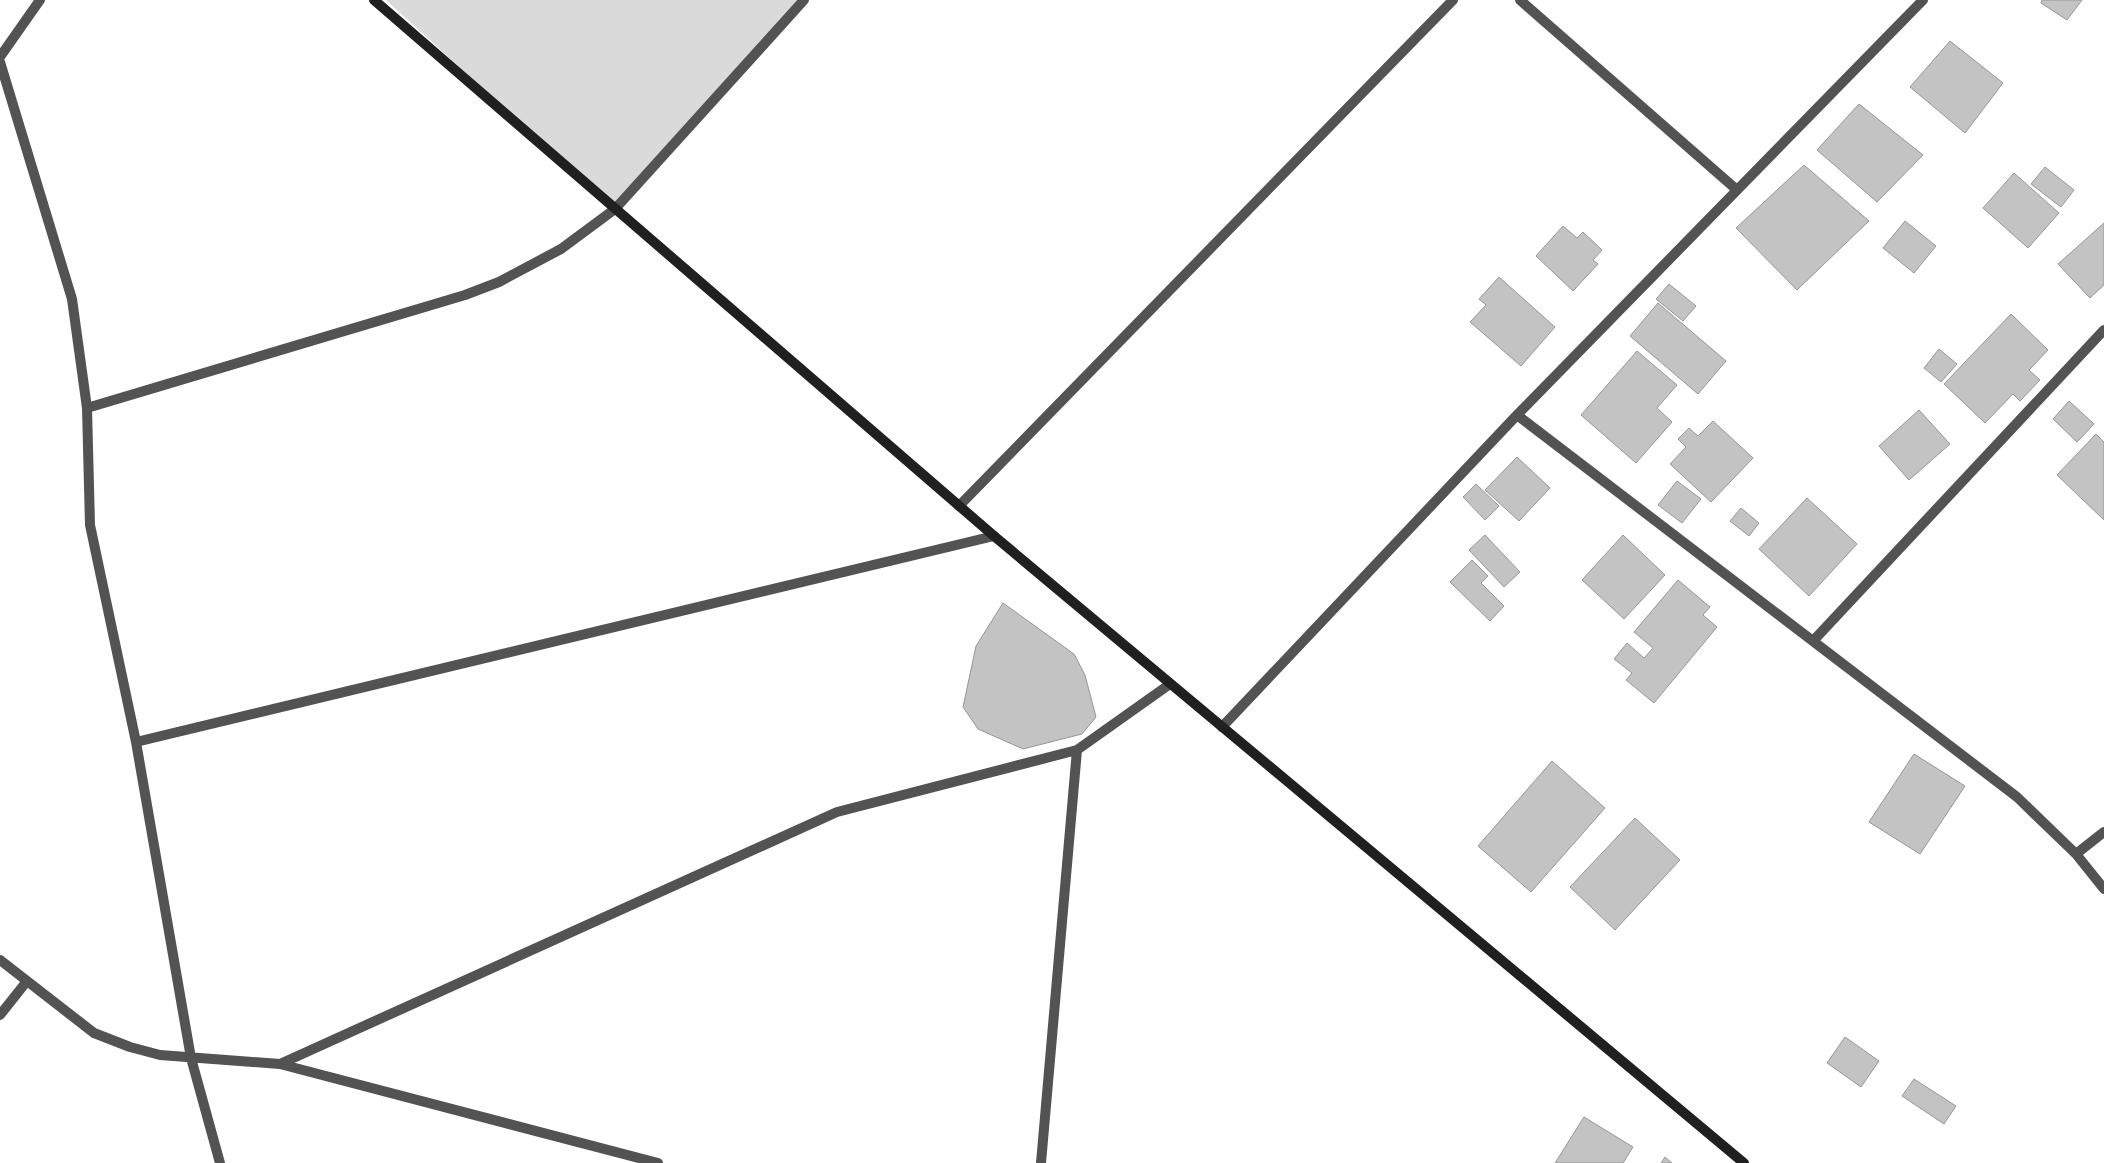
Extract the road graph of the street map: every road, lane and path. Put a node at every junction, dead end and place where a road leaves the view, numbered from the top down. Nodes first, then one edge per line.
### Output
1 (40, 0) edge
2 (374, 0) edge
3 (804, 0) edge
4 (1453, 0) edge
5 (1520, 0) edge
6 (1923, 0) edge
7 (0, 57) edge
8 (0, 62) edge
9 (1737, 190) junction
10 (616, 209) junction
11 (2104, 330) edge
12 (87, 408) junction
13 (1517, 414) junction
14 (960, 506) junction
15 (994, 536) junction
16 (1814, 641) junction
17 (1170, 684) junction
18 (1222, 727) junction
19 (136, 742) junction
20 (1077, 750) junction
21 (2104, 832) edge
22 (2076, 854) junction
23 (2104, 889) edge
24 (0, 960) edge
25 (27, 981) junction
26 (0, 1015) edge
27 (191, 1058) junction
28 (280, 1064) junction
29 (220, 1163) edge
30 (658, 1163) edge
31 (1042, 1163) edge
32 (1744, 1163) edge

1 - 7 street
2 - 10 main road
3 - 10 street
4 - 14 street
5 - 9 street
6 - 9 street
8 - 12 street
9 - 13 street
10 - 12 street
10 - 14 main road
11 - 16 street
12 - 19 street
13 - 16 street
13 - 18 street
14 - 15 main road
15 - 17 main road
15 - 19 street
16 - 22 street
17 - 18 main road
17 - 20 street
18 - 32 main road
19 - 27 street
20 - 28 street
20 - 31 street
21 - 22 street
22 - 23 street
24 - 25 street
25 - 26 street
25 - 27 street
27 - 28 street
27 - 29 street
28 - 30 street

